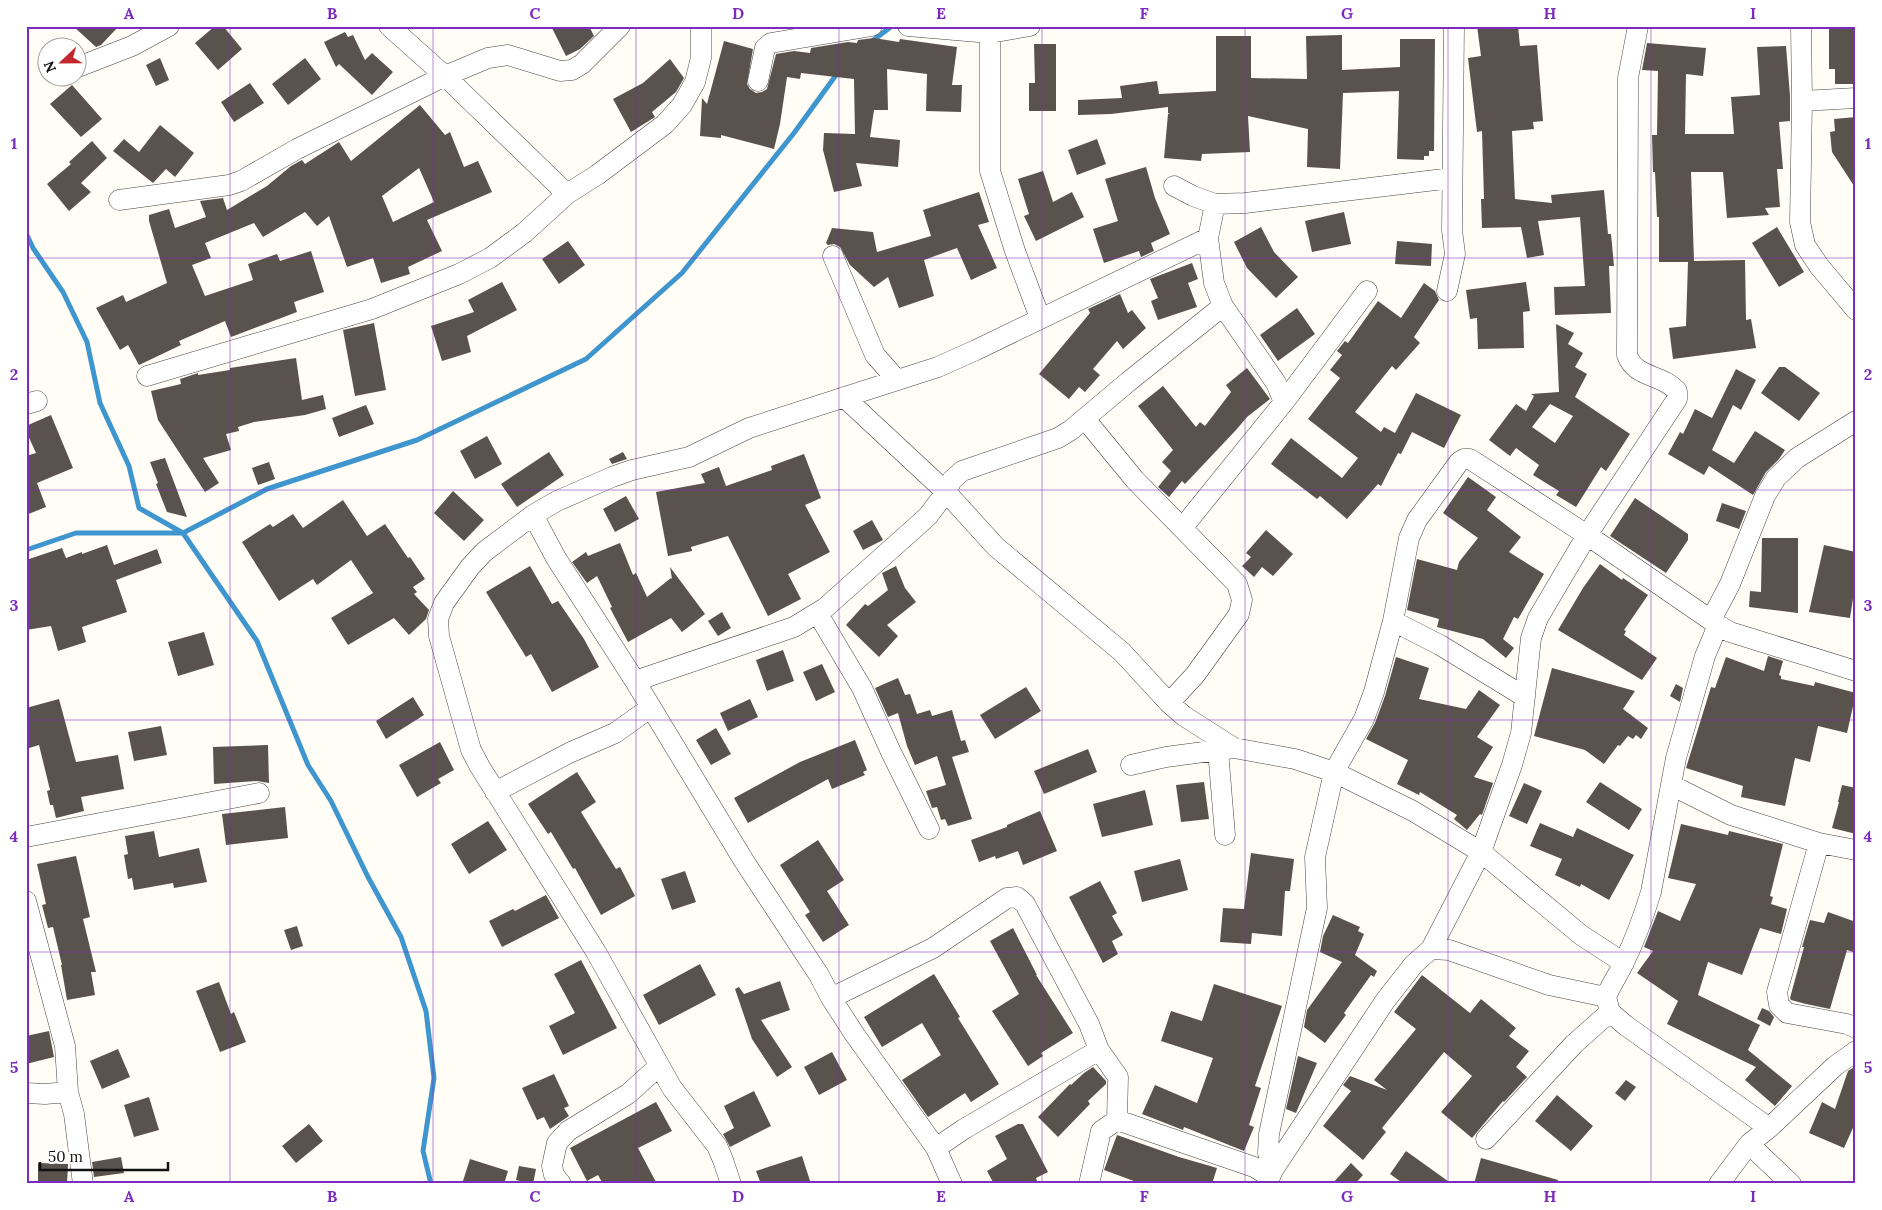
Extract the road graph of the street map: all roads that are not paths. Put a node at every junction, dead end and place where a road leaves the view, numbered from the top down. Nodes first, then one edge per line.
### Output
1 (168, 26) edge
2 (389, 26) edge
3 (620, 26) edge
4 (701, 26) edge
5 (872, 26) edge
6 (908, 26) edge
7 (1030, 26) edge
8 (1454, 26) edge
9 (1638, 26) edge
10 (1801, 26) edge
11 (990, 33) junction
12 (88, 63) edge
13 (445, 76) junction
14 (758, 81) dead end
15 (1856, 98) edge
16 (1802, 102) junction
17 (1452, 178) junction
18 (1174, 186) dead end
19 (567, 194) junction
20 (119, 200) dead end
21 (1215, 204) junction
22 (1208, 238) junction
23 (833, 256) dead end
24 (1367, 291) dead end
25 (1447, 291) dead end
26 (1223, 306) junction
27 (1856, 310) edge
28 (1040, 318) junction
29 (147, 376) dead end
30 (897, 380) junction
31 (844, 397) junction
32 (1284, 402) junction
33 (1085, 418) junction
34 (1856, 420) edge
35 (946, 492) junction
36 (533, 515) junction
37 (1183, 527) junction
38 (1587, 535) junction
39 (818, 614) junction
40 (1393, 621) junction
41 (1714, 623) junction
42 (1856, 671) edge
43 (634, 681) junction
44 (1525, 697) junction
45 (1169, 703) junction
46 (650, 708) junction
47 (1226, 749) junction
48 (1131, 765) dead end
49 (1334, 772) junction
50 (1671, 785) junction
51 (260, 792) dead end
52 (495, 792) junction
53 (929, 829) dead end
54 (1226, 835) dead end
55 (26, 837) edge
56 (1819, 843) junction
57 (1856, 850) edge
58 (1481, 852) junction
59 (26, 901) edge
60 (1431, 949) junction
61 (1624, 963) junction
62 (831, 998) junction
63 (1608, 1004) junction
64 (1856, 1028) edge
65 (1099, 1050) junction
66 (1856, 1052) edge
67 (659, 1066) junction
68 (68, 1092) junction
69 (26, 1093) edge
70 (1117, 1120) junction
71 (1769, 1128) junction
72 (1486, 1139) dead end
73 (1749, 1144) junction
74 (936, 1148) junction
75 (1270, 1177) edge
76 (83, 1184) edge
77 (561, 1184) edge
78 (731, 1184) edge
79 (952, 1184) edge
80 (1089, 1184) edge
81 (1719, 1184) edge
82 (1791, 1184) edge

1 - 12 street
2 - 13 street
3 - 13 street
4 - 19 street
5 - 14 street
6 - 11 street
7 - 11 street
8 - 17 street
9 - 38 street
10 - 16 street
11 - 28 street
13 - 19 street
13 - 20 street
15 - 16 street
16 - 27 street
17 - 21 street
17 - 25 street
18 - 21 street
19 - 29 street
21 - 22 street
22 - 26 street
22 - 28 street
23 - 30 street
24 - 32 street
26 - 32 street
26 - 33 street
28 - 30 street
30 - 31 street
31 - 35 street
31 - 36 street
32 - 37 street
33 - 35 street
33 - 37 street
34 - 41 street
35 - 39 street
35 - 45 street
36 - 43 street
36 - 52 street
37 - 45 street
38 - 40 street
38 - 41 street
38 - 44 street
39 - 43 street
39 - 53 street
40 - 44 street
40 - 49 street
41 - 42 street
41 - 50 street
43 - 46 street
44 - 58 street
45 - 47 street
46 - 52 street
46 - 62 street
47 - 48 street
47 - 49 street
47 - 54 street
49 - 58 street
49 - 75 street
50 - 56 street
50 - 61 street
51 - 55 street
52 - 67 street
56 - 57 street
56 - 64 street
58 - 60 street
58 - 61 street
59 - 68 street
60 - 63 street
60 - 75 street
61 - 63 street
62 - 65 street
62 - 74 street
63 - 71 street
63 - 72 street
65 - 70 street
65 - 74 street
66 - 71 street
67 - 77 street
67 - 78 street
68 - 69 street
68 - 76 street
70 - 75 street
70 - 80 street
71 - 73 street
73 - 81 street
73 - 82 street
74 - 79 street

